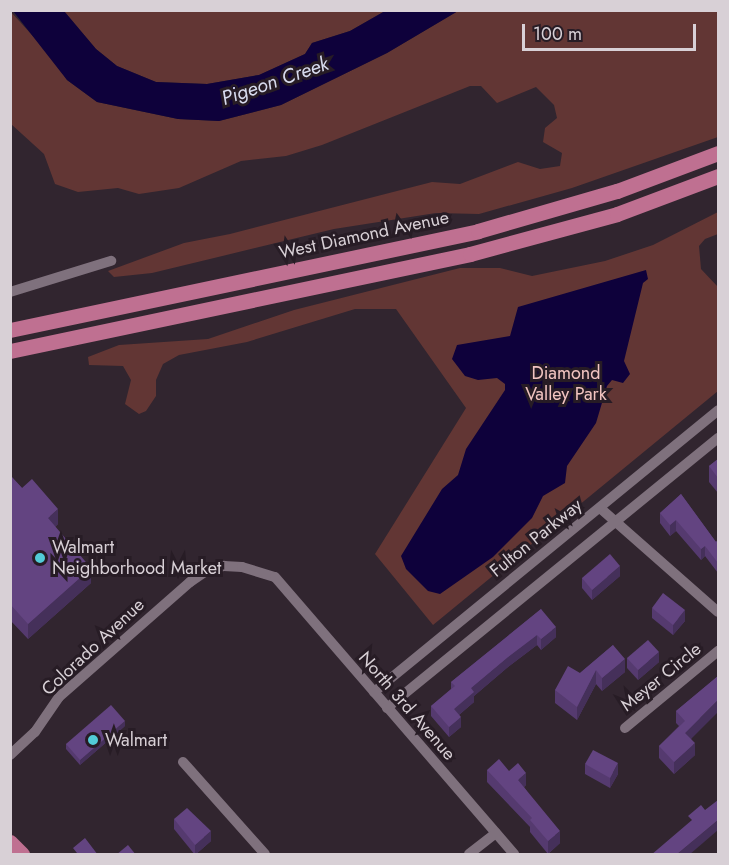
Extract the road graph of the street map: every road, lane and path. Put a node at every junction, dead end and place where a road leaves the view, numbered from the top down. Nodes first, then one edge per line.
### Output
1 (718, 153) edge
2 (718, 176) edge
3 (111, 261) dead end
4 (10, 292) edge
5 (10, 330) edge
6 (10, 351) edge
7 (718, 410) edge
8 (718, 438) edge
9 (600, 508) junction
10 (615, 523) junction
11 (275, 577) joint
12 (718, 612) edge
13 (718, 651) edge
14 (374, 692) junction
15 (387, 708) junction
16 (625, 728) dead end
17 (10, 755) edge
18 (183, 762) dead end
19 (496, 833) junction
20 (10, 842) edge
21 (22, 855) edge
22 (265, 855) edge
23 (469, 855) edge
24 (514, 855) edge

1 - 5 main road, West Diamond Avenue
2 - 6 main road
3 - 4 street
7 - 9 street, Fulton Parkway
8 - 10 street, Fulton Parkway
9 - 10 street
9 - 14 street, Fulton Parkway
10 - 12 street
10 - 15 street, Fulton Parkway
11 - 14 street, North 3rd Avenue
11 - 17 street, Colorado Avenue
13 - 16 street, Meyer Circle
14 - 15 street, North 3rd Avenue
15 - 19 street, North 3rd Avenue
18 - 22 street
19 - 23 street
19 - 24 street, North 3rd Avenue
20 - 21 main road

